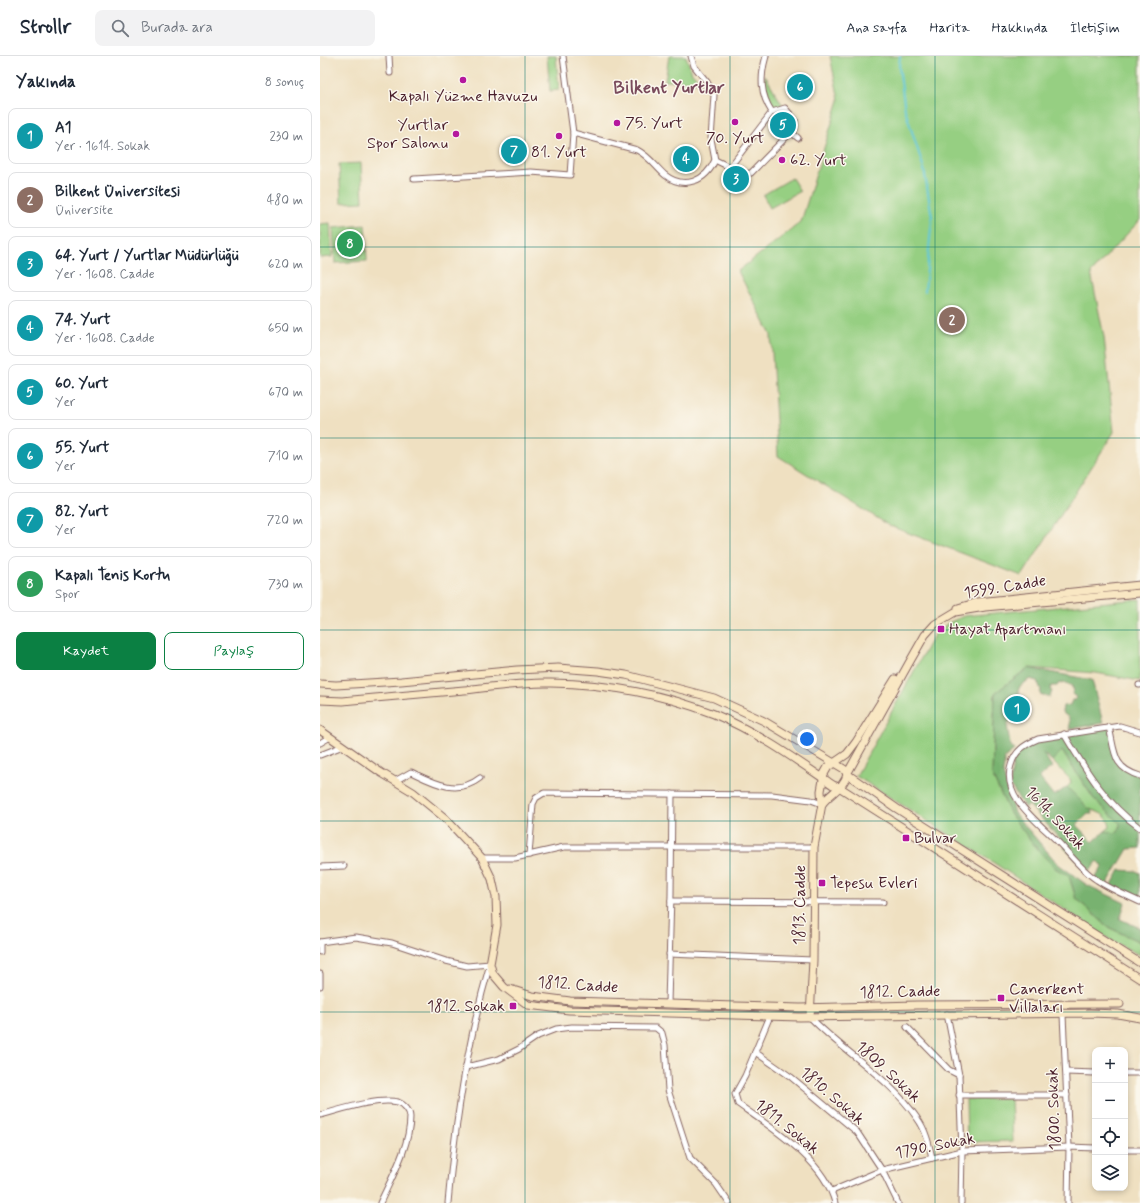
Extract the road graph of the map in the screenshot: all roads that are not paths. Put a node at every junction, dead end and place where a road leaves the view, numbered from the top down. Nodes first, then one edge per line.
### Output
1 (389, 56) edge
2 (563, 56) edge
3 (691, 56) edge
4 (766, 56) edge
5 (390, 73) dead end
6 (772, 112) junction
7 (791, 132) junction
8 (573, 134) junction
9 (798, 138) dead end
10 (716, 160) junction
11 (730, 167) junction
12 (414, 179) dead end
13 (1140, 585) edge
14 (1140, 593) edge
15 (320, 684) edge
16 (320, 700) edge
17 (1109, 727) junction
18 (320, 730) edge
19 (1140, 732) edge
20 (1064, 734) junction
21 (330, 737) junction
22 (320, 743) edge
23 (343, 746) junction
24 (320, 755) edge
25 (832, 764) junction
26 (847, 774) junction
27 (1140, 776) edge
28 (480, 778) dead end
29 (824, 778) junction
30 (395, 781) junction
31 (839, 787) junction
32 (672, 794) junction
33 (822, 804) junction
34 (1140, 828) edge
35 (671, 846) junction
36 (814, 847) junction
37 (529, 855) junction
38 (482, 858) junction
39 (344, 866) dead end
40 (320, 867) edge
41 (671, 901) junction
42 (813, 902) junction
43 (883, 902) dead end
44 (1140, 902) edge
45 (320, 942) edge
46 (320, 952) edge
47 (669, 954) junction
48 (813, 960) junction
49 (1140, 963) edge
50 (490, 964) junction
51 (320, 974) edge
52 (1140, 979) edge
53 (320, 986) edge
54 (504, 987) junction
55 (668, 1003) junction
56 (1062, 1004) junction
57 (1120, 1004) dead end
58 (811, 1007) junction
59 (947, 1014) junction
60 (1063, 1015) junction
61 (770, 1016) junction
62 (810, 1017) junction
63 (1140, 1018) edge
64 (907, 1027) dead end
65 (755, 1052) junction
66 (466, 1067) junction
67 (1066, 1072) junction
68 (1092, 1073) edge
69 (1128, 1073) edge
70 (1140, 1073) edge
71 (959, 1075) junction
72 (960, 1095) junction
73 (1067, 1095) junction
74 (320, 1115) edge
75 (1069, 1147) junction
76 (1092, 1148) edge
77 (1128, 1150) edge
78 (1140, 1150) edge
79 (962, 1151) junction
80 (932, 1158) junction
81 (882, 1170) junction
82 (832, 1191) junction
83 (380, 1203) edge
84 (448, 1203) edge
85 (729, 1203) edge
86 (835, 1203) edge
87 (898, 1203) edge
88 (962, 1203) edge
89 (1068, 1203) edge

1 - 5 street
2 - 8 street
3 - 10 street
4 - 6 street
6 - 7 street
6 - 11 street
7 - 9 street
7 - 11 street
8 - 10 street
8 - 12 street
10 - 11 street
13 - 25 street, 1599. Cadde
14 - 26 street, 1599. Cadde
15 - 25 street
16 - 29 street
17 - 19 street, 1614. Sokak
17 - 20 street, 1614. Sokak
17 - 27 street
18 - 21 street
20 - 34 street
20 - 44 street, 1614. Sokak
21 - 22 street
21 - 23 street
23 - 24 street
23 - 30 street
25 - 26 street
25 - 29 street
26 - 31 street
26 - 49 street
28 - 30 street
29 - 31 street
29 - 33 street, 1813. Cadde
30 - 38 street
31 - 33 street
31 - 52 street
32 - 33 street
32 - 35 street
32 - 37 street
33 - 36 street, 1813. Cadde
35 - 36 street
35 - 37 street
35 - 41 street
36 - 42 street, 1813. Cadde
37 - 38 street
38 - 50 street
39 - 40 street
41 - 42 street
41 - 47 street
42 - 43 street
42 - 48 street, 1813. Cadde
45 - 46 street
45 - 50 street
47 - 48 street
47 - 55 street
48 - 58 street, 1813. Cadde
50 - 54 street
50 - 66 street
51 - 53 street
54 - 55 street, 1812. Cadde
54 - 61 street, 1812. Cadde
55 - 58 street, 1812. Cadde
56 - 57 street, 1812. Cadde
56 - 58 street, 1812. Cadde
56 - 60 street
58 - 62 street, 1813. Cadde
59 - 60 street, 1812. Cadde
59 - 62 street, 1812. Cadde
59 - 71 street
60 - 63 street, 1812. Cadde
60 - 67 street, 1800. Sokak
61 - 62 street, 1812. Cadde
61 - 65 street, 1811. Sokak
62 - 80 street, 1809. Sokak
64 - 71 street
65 - 81 street, 1810. Sokak
65 - 82 street, 1811. Sokak
66 - 84 street
66 - 85 street
67 - 68 street
67 - 73 street, 1800. Sokak
69 - 70 street
71 - 72 street
72 - 73 street
72 - 79 street
73 - 75 street, 1800. Sokak
74 - 83 street
75 - 76 street, 1790. Sokak
75 - 79 street, 1790. Sokak
75 - 89 street, 1800. Sokak
77 - 78 street
79 - 80 street, 1790. Sokak
79 - 88 street
80 - 81 street, 1790. Sokak
81 - 82 street, 1790. Sokak
81 - 87 street, 1810. Sokak
82 - 86 street

